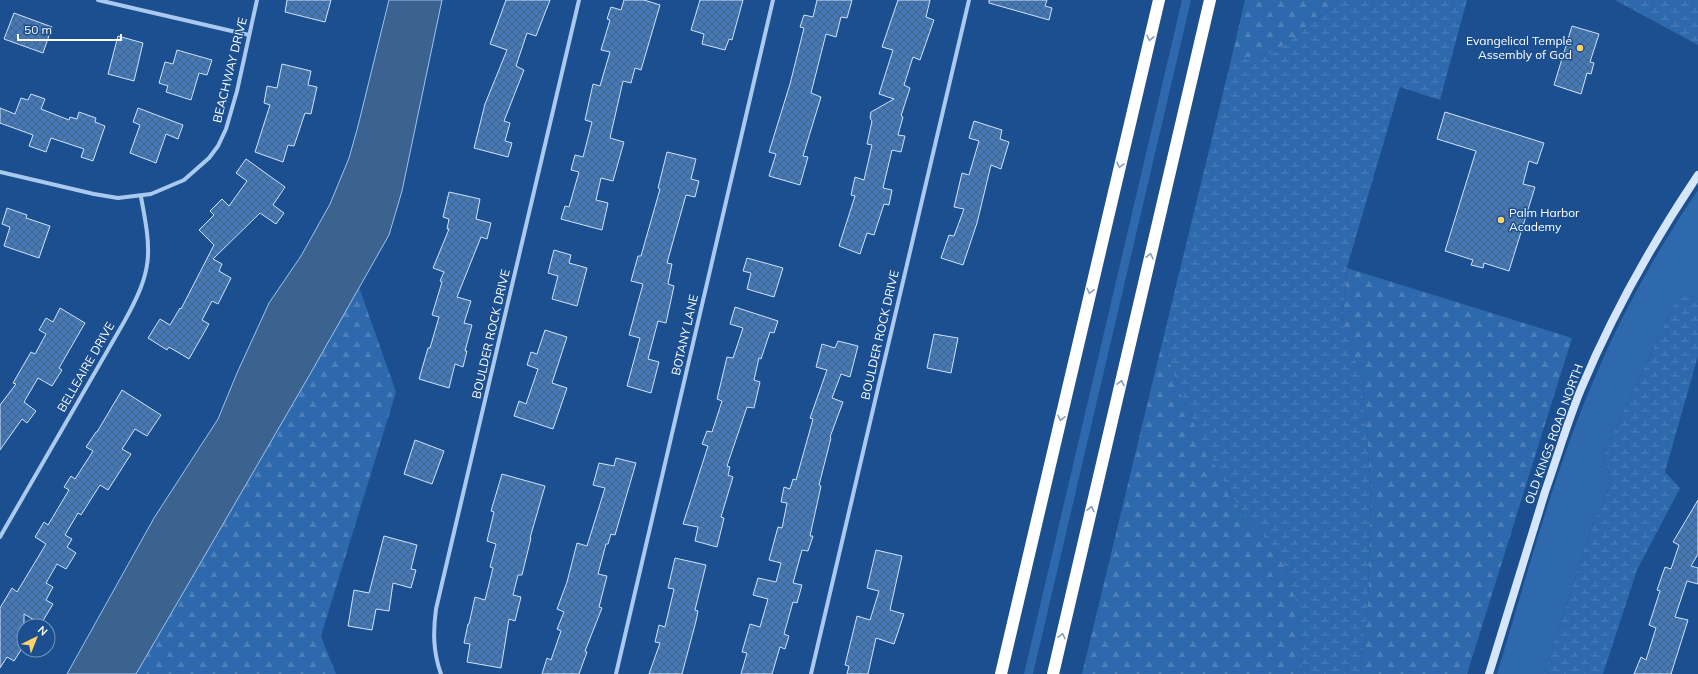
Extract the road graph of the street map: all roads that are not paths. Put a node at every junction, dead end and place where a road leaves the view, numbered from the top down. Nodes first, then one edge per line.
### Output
1 (98, 0) edge
2 (257, 0) edge
3 (579, 0) edge
4 (773, 0) edge
5 (969, 0) edge
6 (1159, 0) edge
7 (1210, 0) edge
8 (249, 35) junction
9 (0, 172) edge
10 (1698, 175) edge
11 (141, 197) junction
12 (0, 536) edge
13 (441, 674) edge
14 (616, 674) edge
15 (811, 674) edge
16 (1001, 674) edge
17 (1053, 674) edge
18 (1489, 674) edge

1 - 8 street
2 - 8 street, BEACHWAY DRIVE
3 - 13 street, BOULDER ROCK DRIVE
4 - 14 street, BOTANY LANE
5 - 15 street, BOULDER ROCK DRIVE
6 -> 16 highway
17 -> 7 highway
8 - 11 street, BEACHWAY DRIVE
9 - 11 street, BEACHWAY DRIVE
10 - 18 street, OLD KINGS ROAD NORTH
11 - 12 street, BELLEAIRE DRIVE

